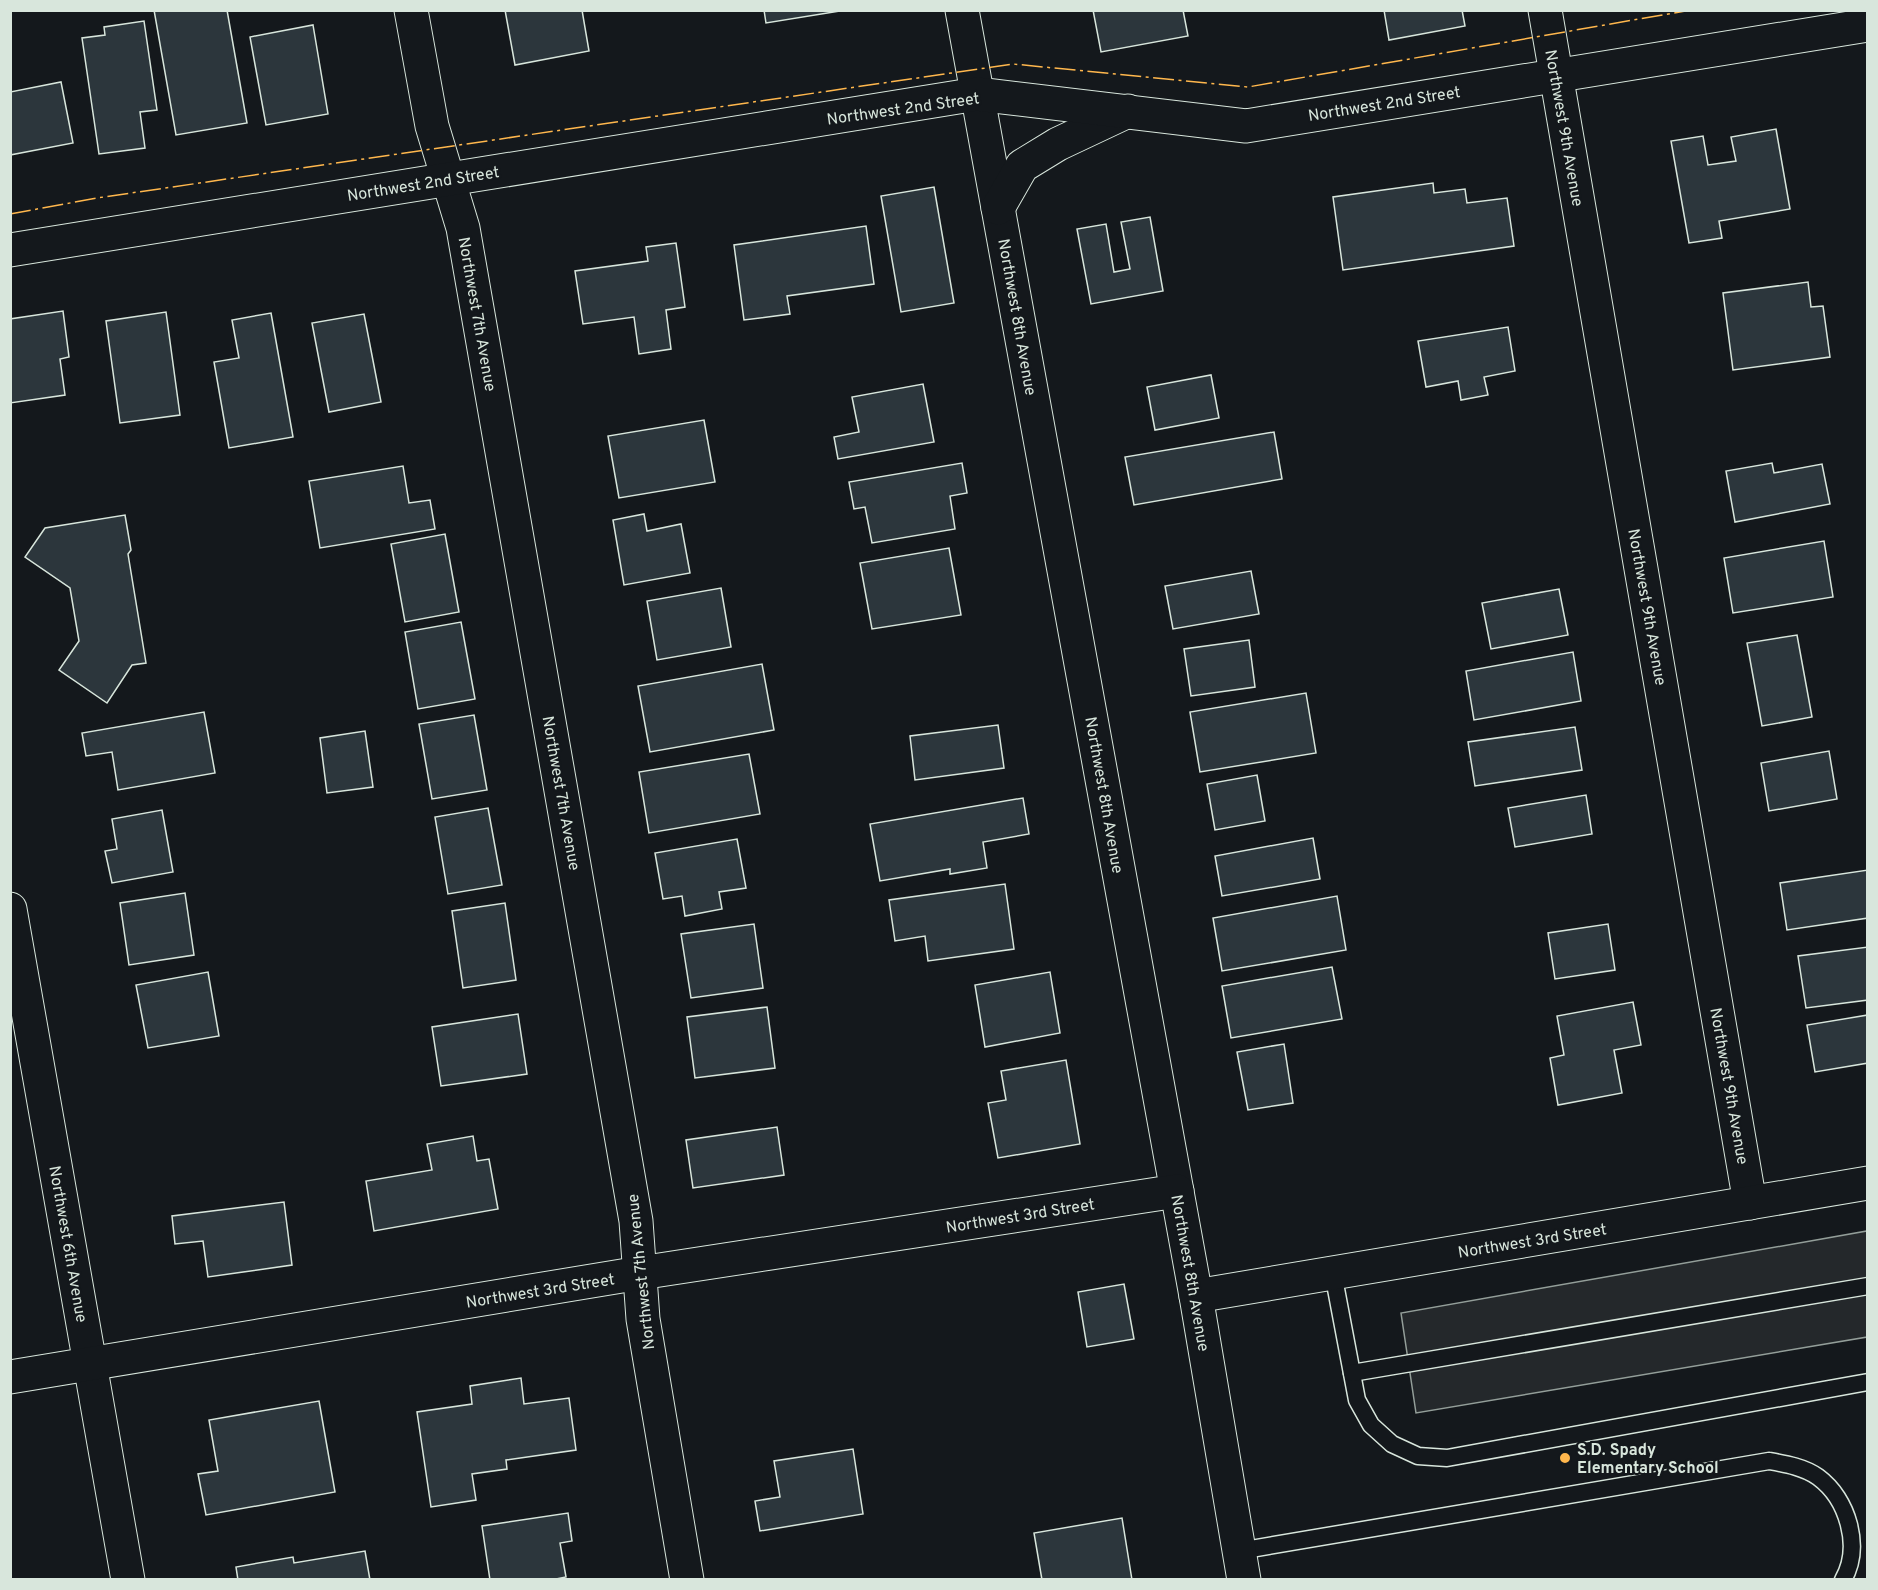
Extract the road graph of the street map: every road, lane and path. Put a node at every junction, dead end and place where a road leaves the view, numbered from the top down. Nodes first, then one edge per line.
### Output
1 (411, 10) edge
2 (962, 10) edge
3 (1545, 10) edge
4 (1868, 25) edge
5 (1557, 76) junction
6 (977, 94) junction
7 (1128, 111) junction
8 (448, 179) junction
9 (998, 208) junction
10 (10, 250) edge
11 (10, 909) edge
12 (1868, 1184) edge
13 (1177, 1191) junction
14 (1750, 1203) junction
15 (640, 1273) junction
16 (1333, 1273) junction
17 (1868, 1286) edge
18 (1196, 1296) junction
19 (90, 1364) junction
20 (1352, 1373) junction
21 (10, 1377) edge
22 (1868, 1382) edge
23 (1241, 1565) edge
24 (128, 1580) edge
25 (687, 1580) edge
26 (1844, 1580) edge

1 - 8 street, Northwest 7th Avenue
2 - 6 street, Northwest 8th Avenue
3 - 5 street, Northwest 9th Avenue
4 - 5 street, Northwest 2nd Street
5 - 7 street, Northwest 2nd Street
5 - 14 street, Northwest 9th Avenue
6 - 7 street, Northwest 2nd Street
6 - 8 street, Northwest 2nd Street
6 - 9 street, Northwest 8th Avenue
7 - 9 street
8 - 10 street, Northwest 2nd Street
8 - 15 street, Northwest 7th Avenue
9 - 13 street, Northwest 8th Avenue
11 - 19 street, Northwest 6th Avenue
12 - 14 street, Northwest 3rd Street
13 - 15 street, Northwest 3rd Street
13 - 18 street, Northwest 8th Avenue
14 - 16 street, Northwest 3rd Street
15 - 19 street, Northwest 3rd Street
15 - 25 street, Northwest 7th Avenue
16 - 18 street, Northwest 3rd Street
16 - 20 lane
17 - 20 lane
18 - 23 street, Northwest 8th Avenue
19 - 21 street, Northwest 3rd Street
19 - 24 street, Northwest 6th Avenue
20 - 22 lane
23 - 26 lane

